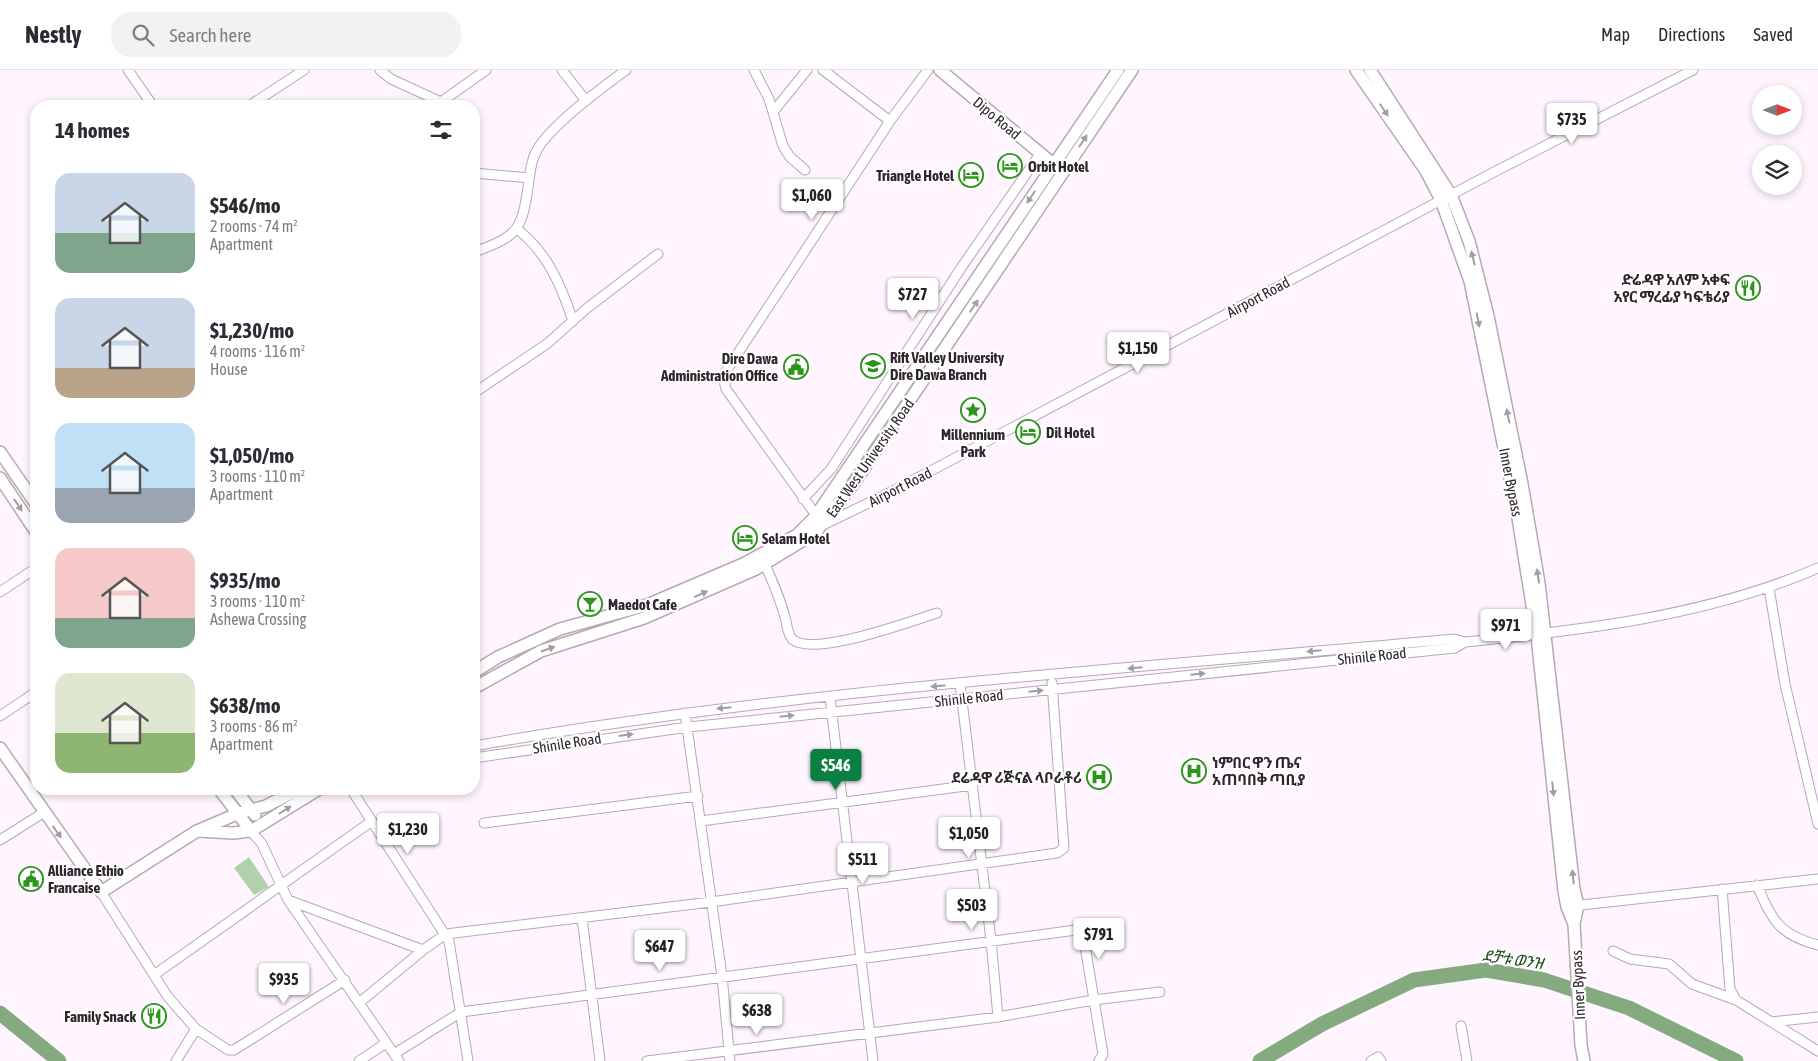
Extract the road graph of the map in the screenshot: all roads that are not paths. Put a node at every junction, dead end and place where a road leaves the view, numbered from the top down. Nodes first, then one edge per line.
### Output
1 (128, 70) edge
2 (304, 70) edge
3 (380, 70) edge
4 (486, 70) edge
5 (562, 70) edge
6 (626, 70) edge
7 (754, 70) edge
8 (807, 70) edge
9 (823, 70) edge
10 (928, 70) edge
11 (940, 70) edge
12 (1118, 70) edge
13 (1132, 70) edge
14 (1356, 70) edge
15 (1370, 70) edge
16 (1693, 70) edge
17 (150, 100) edge
18 (259, 100) edge
19 (433, 100) edge
20 (446, 100) edge
21 (586, 101) junction
22 (773, 112) junction
23 (890, 121) junction
24 (1040, 154) junction
25 (1053, 165) junction
26 (805, 170) dead end
27 (1063, 172) junction
28 (480, 173) edge
29 (529, 178) junction
30 (1446, 197) junction
31 (516, 228) junction
32 (998, 246) junction
33 (480, 250) edge
34 (658, 254) dead end
35 (1009, 254) junction
36 (573, 321) junction
37 (480, 390) edge
38 (0, 452) edge
39 (0, 478) edge
40 (30, 495) edge
41 (803, 499) junction
42 (819, 521) junction
43 (30, 523) edge
44 (763, 559) junction
45 (1818, 568) edge
46 (30, 572) edge
47 (1769, 588) junction
48 (0, 592) edge
49 (937, 613) dead end
50 (1541, 636) junction
51 (1465, 642) junction
52 (522, 646) junction
53 (528, 659) junction
54 (480, 668) edge
55 (1052, 676) junction
56 (960, 684) junction
57 (480, 685) edge
58 (1053, 689) junction
59 (30, 696) edge
60 (830, 697) junction
61 (963, 698) junction
62 (831, 711) junction
63 (685, 713) junction
64 (0, 716) edge
65 (688, 727) junction
66 (480, 745) edge
67 (0, 748) edge
68 (480, 757) edge
69 (973, 785) junction
70 (30, 793) edge
71 (31, 795) edge
72 (224, 795) edge
73 (240, 795) edge
74 (286, 795) edge
75 (309, 795) edge
76 (355, 795) edge
77 (698, 796) junction
78 (842, 802) junction
79 (253, 811) junction
80 (43, 813) junction
81 (239, 813) junction
82 (372, 821) junction
83 (701, 821) junction
84 (484, 824) dead end
85 (1818, 824) edge
86 (256, 828) junction
87 (196, 831) junction
88 (0, 840) edge
89 (982, 862) junction
90 (1818, 879) edge
91 (851, 881) junction
92 (1757, 885) junction
93 (280, 886) junction
94 (1722, 889) junction
95 (101, 892) junction
96 (288, 900) junction
97 (711, 902) junction
98 (1572, 906) junction
99 (582, 918) junction
100 (446, 934) junction
101 (991, 940) junction
102 (1818, 945) edge
103 (424, 950) junction
104 (1613, 951) dead end
105 (861, 959) junction
106 (154, 975) junction
107 (722, 976) junction
108 (345, 980) junction
109 (1730, 984) junction
110 (1160, 992) dead end
111 (592, 994) junction
112 (1718, 994) junction
113 (1093, 1000) junction
114 (1736, 1000) junction
115 (359, 1003) junction
116 (461, 1012) junction
117 (998, 1017) junction
118 (1818, 1018) edge
119 (1771, 1022) junction
120 (1461, 1026) dead end
121 (196, 1029) junction
122 (870, 1034) junction
123 (386, 1043) junction
124 (1582, 1046) junction
125 (1818, 1050) edge
126 (730, 1056) edge
127 (397, 1058) edge
128 (176, 1061) edge
129 (359, 1061) edge
130 (468, 1061) edge
131 (600, 1061) edge
132 (647, 1061) edge
133 (873, 1061) edge
134 (1099, 1061) edge
135 (1371, 1061) edge
136 (1381, 1061) edge
137 (1467, 1061) edge
138 (1577, 1061) edge
139 (1584, 1061) edge

1 - 17 street
2 - 18 street
3 - 19 street
4 - 20 street
5 - 21 street
6 - 21 street
7 - 22 street
8 - 22 street
9 - 23 street
10 - 23 street
11 - 24 main road, Dipo Road
12 - 25 main road, East West University Road
27 -> 13 main road, East West University Road
14 -> 30 main road, Inner Bypass
15 - 30 main road, Inner Bypass
16 - 30 street, Airport Road
21 - 29 street
22 - 26 street
23 - 41 street
24 - 25 main road, Dipo Road
24 - 41 street
25 - 27 main road, Dipo Road
25 -> 32 main road, East West University Road
27 - 35 main road, East West University Road
28 - 29 street
29 - 31 street
30 - 42 street, Airport Road
30 - 50 main road, Inner Bypass
31 - 33 street
31 - 36 street
32 - 35 main road
32 - 42 main road, East West University Road
34 - 36 street
42 -> 35 main road, East West University Road
36 - 37 street
38 - 40 main road
39 -> 43 main road
41 - 42 street
42 - 44 main road, East West University Road
44 - 49 street
44 - 52 main road, East West University Road
53 -> 44 main road, East West University Road
45 - 47 street, Shinile Road
46 - 48 street
47 - 50 street, Shinile Road
47 - 85 street
50 - 51 street, Shinile Road
50 - 98 main road, Inner Bypass
51 -> 55 street, Shinile Road
58 -> 51 street, Shinile Road
52 - 53 main road
52 - 54 main road, East West University Road
53 - 57 main road, East West University Road
55 - 56 street, Shinile Road
55 - 58 street
56 -> 60 street, Shinile Road
56 - 61 street
61 -> 58 street, Shinile Road
58 - 89 street
59 - 64 street
60 - 62 street
60 -> 63 street, Shinile Road
61 - 62 street, Shinile Road
61 - 69 street
65 -> 62 street, Shinile Road
62 - 78 street
63 - 65 street
63 - 66 street, Shinile Road
68 -> 65 street, Shinile Road
65 - 77 street
67 - 70 main road
69 - 78 street
69 - 89 street
71 - 80 main road
72 - 81 main road
73 - 79 main road
74 - 79 main road
86 -> 75 main road
76 - 82 street
77 - 83 street
77 - 84 street
78 - 83 street
78 - 91 street
79 - 81 main road
79 - 86 main road
80 - 88 street
80 -> 95 main road
81 - 86 main road
81 - 87 main road
82 - 93 street
82 - 100 street
83 - 97 street
86 - 87 main road
86 - 93 street
87 - 95 main road
89 - 91 street
89 - 101 street
90 - 92 street
91 - 97 street
91 - 105 street
92 - 94 street
92 - 102 street
93 - 96 street
93 - 106 street
94 - 98 street
94 - 109 street
95 - 106 street
96 - 103 street
96 - 108 street
97 - 99 street
97 - 107 street
98 - 124 main road, Inner Bypass
99 - 100 street
99 - 111 street
100 - 103 street
100 - 116 street
101 - 105 street
101 - 113 street
101 - 117 street
103 - 115 street
104 - 112 street
105 - 107 street
105 - 122 street
106 - 121 street
107 - 111 street
107 - 126 street
108 - 115 street
108 - 121 street
109 - 112 street
109 - 114 street
110 - 113 street
111 - 116 street
111 - 131 street
112 - 114 street
113 - 117 street
113 - 134 street
114 - 119 street
115 - 123 street
116 - 127 street
116 - 130 street
117 - 122 street
118 - 119 street
119 - 125 street
120 - 137 street
121 - 128 street
122 - 126 street
122 - 133 street
123 - 127 street
123 - 129 street
124 - 138 main road, Inner Bypass
124 - 139 main road, Inner Bypass
126 - 132 street
135 - 136 street

